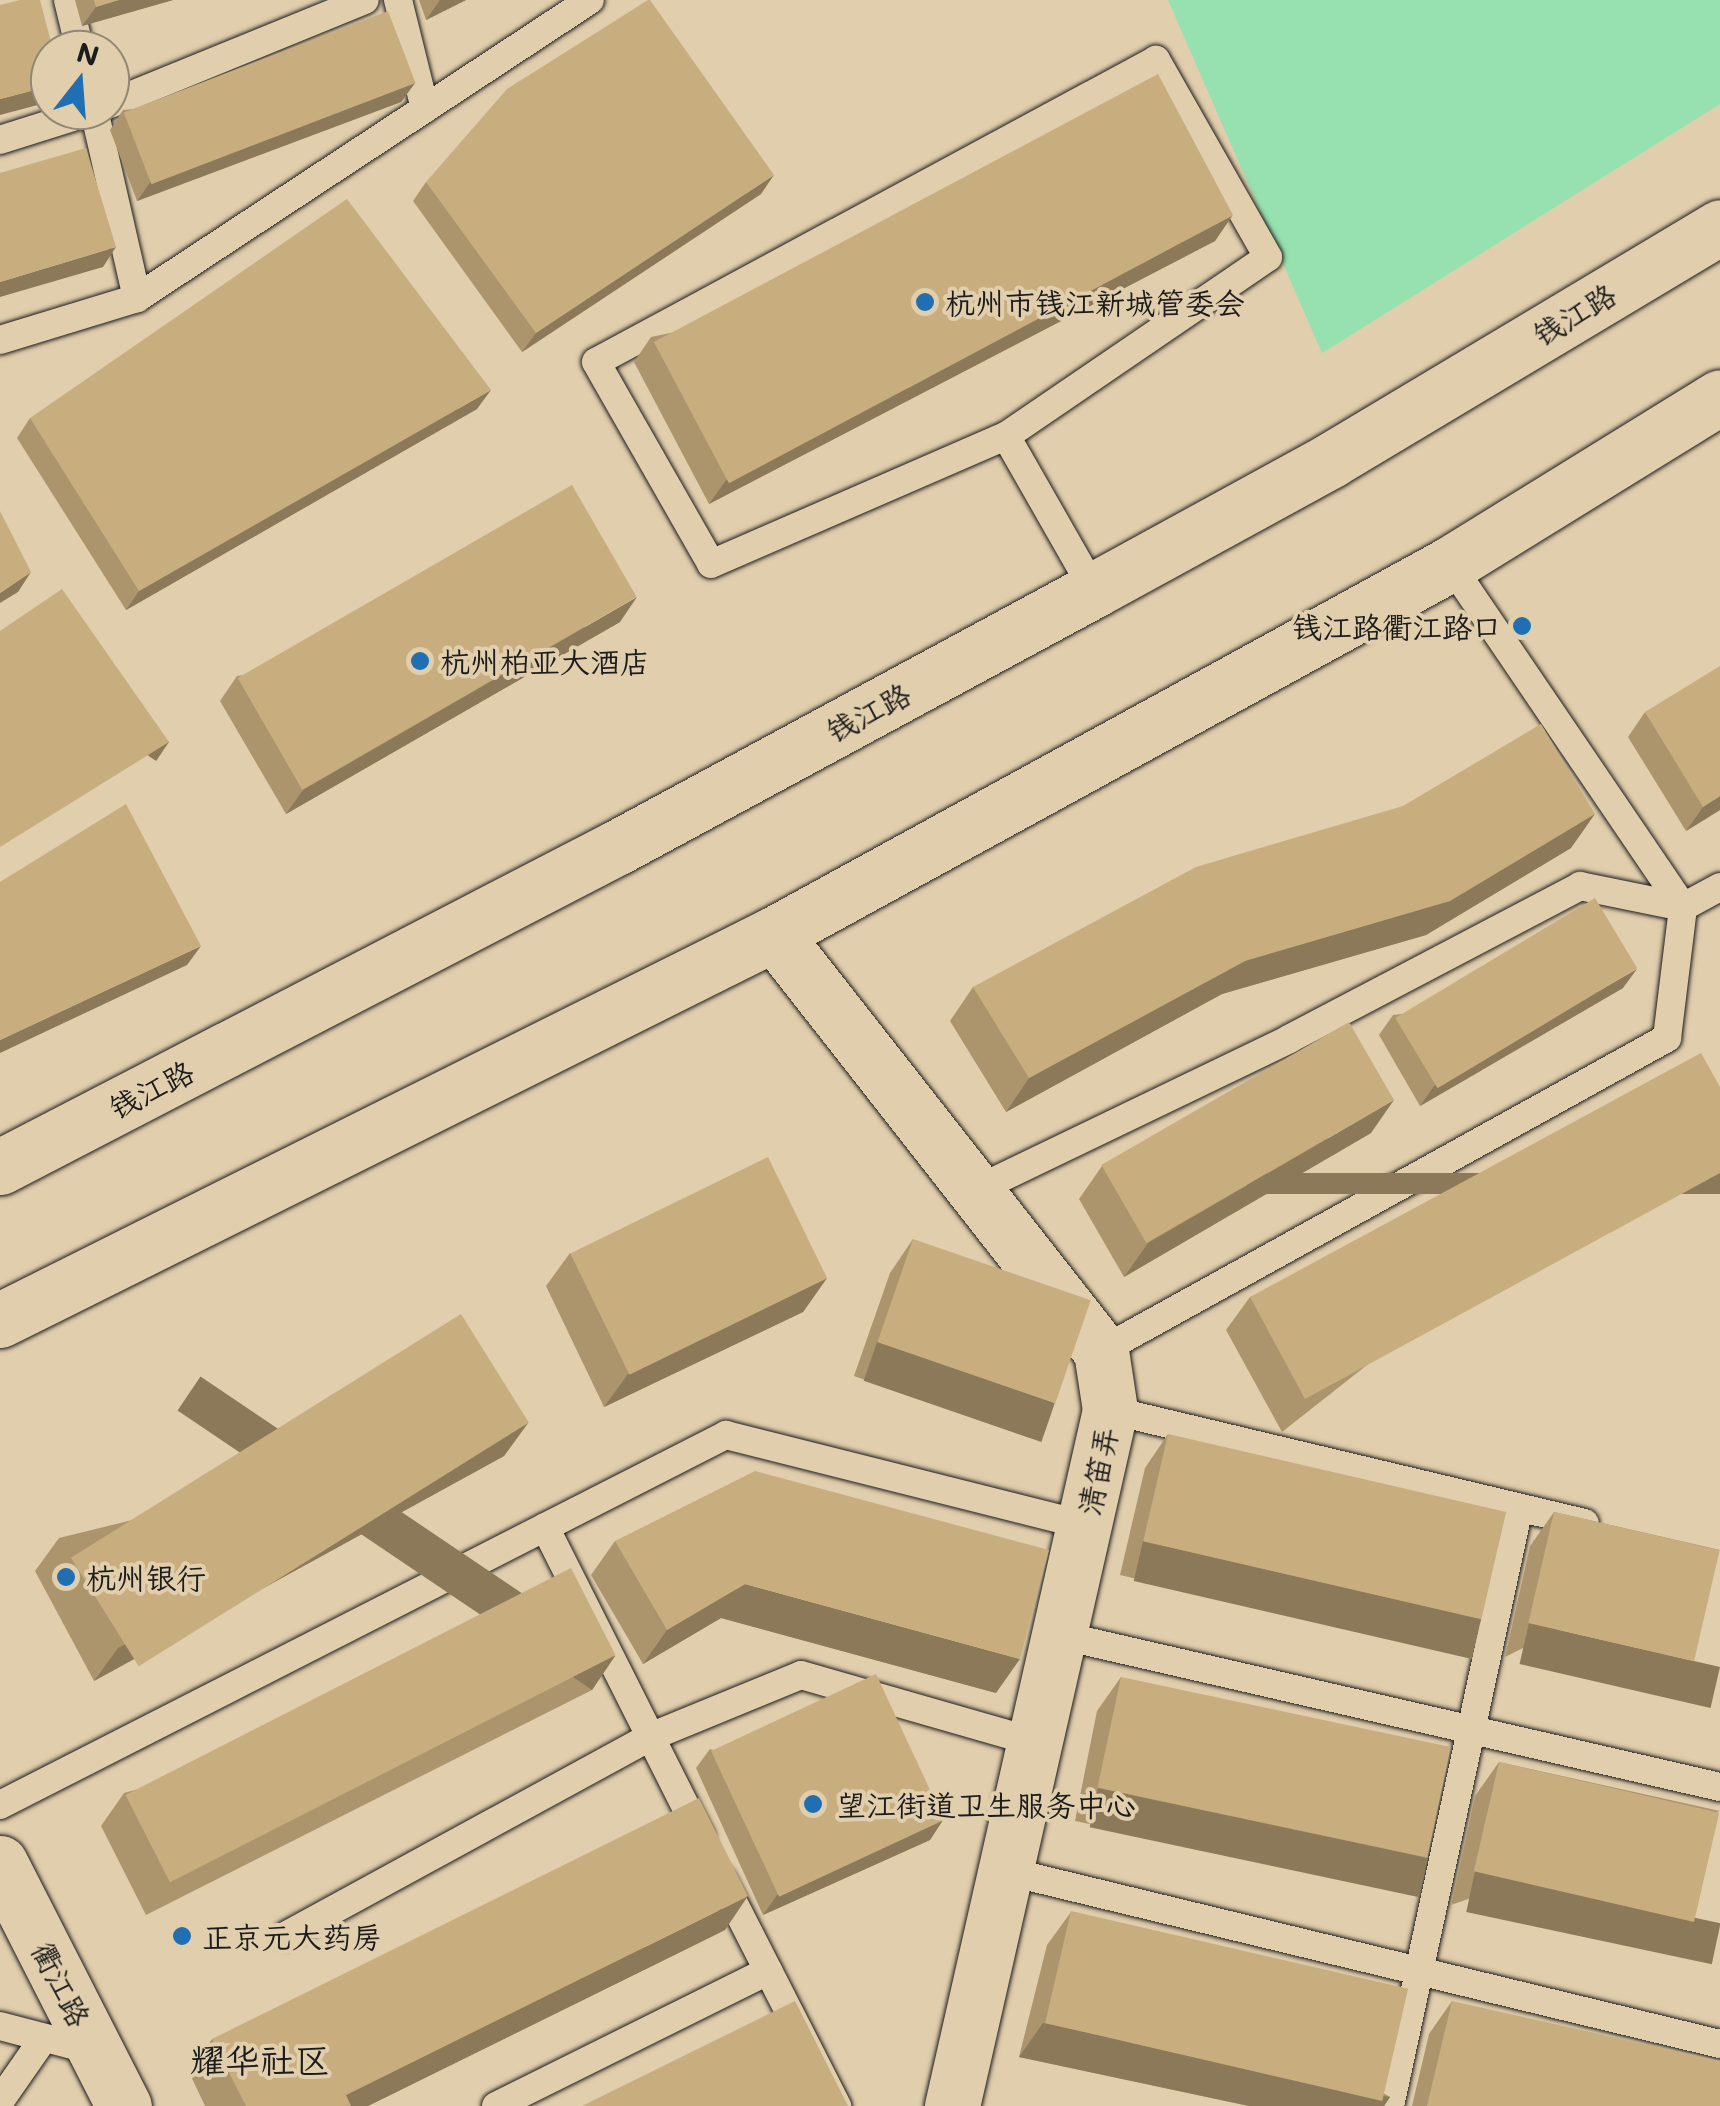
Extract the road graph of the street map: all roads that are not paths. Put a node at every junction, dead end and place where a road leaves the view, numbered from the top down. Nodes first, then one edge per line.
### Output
1 (68, 0) edge
2 (365, 0) edge
3 (398, 0) edge
4 (590, 0) edge
5 (75, 30) edge
6 (130, 96) edge
7 (425, 108) junction
8 (31, 130) edge
9 (99, 130) edge
10 (0, 140) edge
11 (1720, 226) edge
12 (137, 298) junction
13 (0, 340) edge
14 (1720, 397) edge
15 (1006, 436) junction
16 (1450, 564) junction
17 (1094, 590) junction
18 (1720, 887) edge
19 (1683, 907) junction
20 (774, 934) junction
21 (0, 1167) edge
22 (978, 1189) junction
23 (0, 1320) edge
24 (1102, 1351) junction
25 (1110, 1410) junction
26 (1520, 1508) junction
27 (1085, 1525) junction
28 (545, 1527) junction
29 (1611, 1529) edge
30 (1059, 1636) junction
31 (1470, 1734) junction
32 (650, 1737) junction
33 (1035, 1742) junction
34 (1720, 1787) edge
35 (0, 1805) edge
36 (0, 1863) edge
37 (1006, 1872) junction
38 (287, 1935) dead end
39 (768, 1970) junction
40 (1419, 1970) junction
41 (0, 2026) edge
42 (70, 2044) junction
43 (1720, 2044) edge
44 (0, 2101) edge
45 (124, 2106) edge
46 (496, 2106) edge
47 (837, 2106) edge
48 (952, 2106) edge
49 (1390, 2106) edge

1 - 5 lane
2 - 6 lane
3 - 7 lane
4 - 7 lane
7 - 12 lane
8 - 10 lane
9 - 12 lane
11 - 17 main road, 钱江路
12 - 13 lane
14 - 16 main road
15 - 15 lane
15 - 17 lane
16 - 19 lane
16 - 20 main road
17 - 21 main road, 钱江路
18 - 19 lane
19 - 22 lane
19 - 24 lane
20 - 22 main road, 清笛弄
20 - 23 main road
22 - 24 main road, 清笛弄
24 - 25 main road, 清笛弄
25 - 26 lane
25 - 27 main road, 清笛弄
26 - 29 lane
26 - 31 lane
27 - 28 lane
27 - 30 main road, 清笛弄
28 - 32 lane
28 - 35 lane
30 - 31 lane
30 - 33 main road, 清笛弄
31 - 34 lane
31 - 40 lane
32 - 33 lane
32 - 38 lane
32 - 39 lane
33 - 37 main road, 清笛弄
36 - 42 main road, 衢江路
37 - 40 lane
37 - 48 main road, 清笛弄
39 - 46 lane
39 - 47 lane
40 - 43 lane
40 - 49 lane
41 - 42 lane
42 - 44 lane
42 - 45 main road, 衢江路

